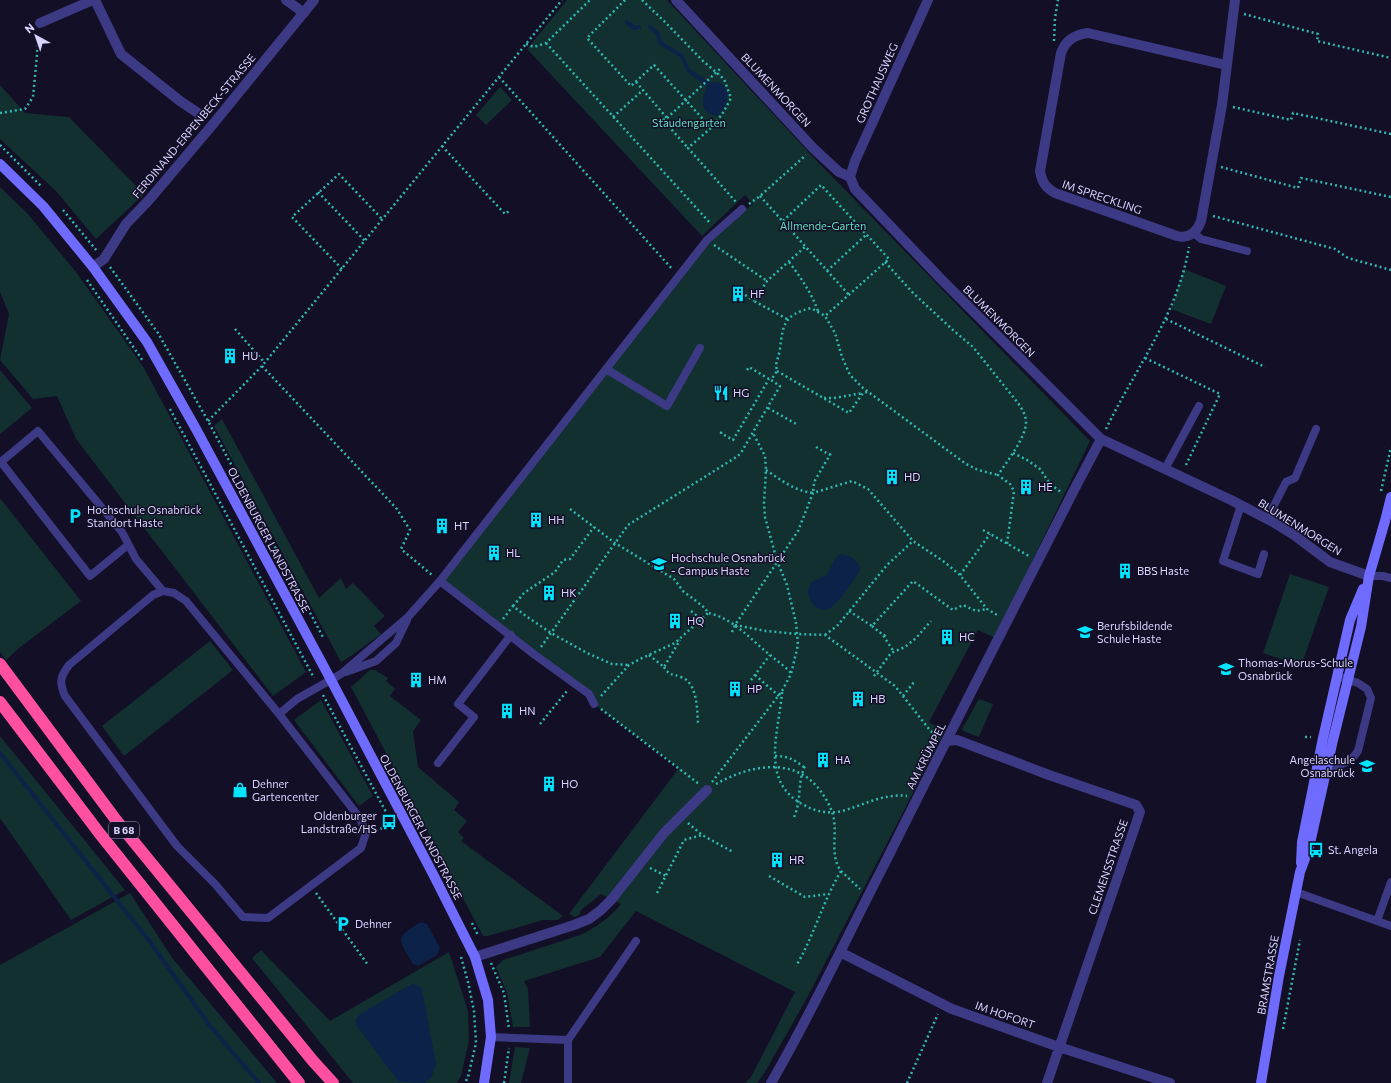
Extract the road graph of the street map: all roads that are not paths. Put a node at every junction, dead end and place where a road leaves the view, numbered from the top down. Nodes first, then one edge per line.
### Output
1 (94, 0) edge
2 (286, 0) edge
3 (314, 0) edge
4 (676, 0) edge
5 (928, 0) edge
6 (1235, 0) edge
7 (304, 13) junction
8 (40, 23) road end
9 (1226, 64) junction
10 (201, 115) dead end
11 (0, 164) edge
12 (850, 177) junction
13 (742, 209) road end
14 (1191, 235) junction
15 (1247, 251) dead end
16 (93, 267) junction
17 (700, 348) dead end
18 (606, 369) junction
19 (1199, 406) dead end
20 (1316, 430) dead end
21 (1102, 439) junction
22 (1165, 469) junction
23 (1391, 497) edge
24 (1241, 505) junction
25 (1267, 519) junction
26 (128, 545) junction
27 (1264, 554) dead end
28 (1369, 576) junction
29 (1391, 578) edge
30 (440, 581) junction
31 (163, 591) junction
32 (408, 617) junction
33 (511, 635) junction
34 (0, 664) edge
35 (341, 674) junction
36 (1337, 676) junction
37 (1349, 679) junction
38 (331, 680) junction
39 (0, 702) edge
40 (594, 704) road end
41 (279, 714) junction
42 (947, 741) junction
43 (438, 763) dead end
44 (1326, 772) junction
45 (707, 790) road end
46 (1302, 842) junction
47 (1391, 882) edge
48 (1296, 892) junction
49 (1377, 921) junction
50 (1391, 926) edge
51 (636, 942) dead end
52 (840, 952) junction
53 (475, 957) junction
54 (491, 1037) junction
55 (568, 1040) junction
56 (1059, 1047) junction
57 (299, 1083) edge
58 (333, 1083) edge
59 (484, 1083) edge
60 (568, 1083) edge
61 (771, 1083) edge
62 (1047, 1083) edge
63 (1170, 1083) edge
64 (1261, 1083) edge

1 - 8 street
1 - 10 street
2 - 7 street
3 - 7 street, FERDINAND-ERPENBECK-STRASSE
4 - 12 street, BLUMENMORGEN
5 - 12 street, GROTHAUSWEG
6 - 9 street
7 - 16 street, FERDINAND-ERPENBECK-STRASSE
9 - 14 street
9 - 14 street, IM SPRECKLING
11 - 16 street, OLDENBURGER LANDSTRASSE
12 - 21 street, BLUMENMORGEN
13 - 18 lane
14 - 15 lane
16 - 38 street, OLDENBURGER LANDSTRASSE
17 - 18 lane
18 - 30 lane
19 - 22 lane
20 - 25 lane
21 - 22 street, BLUMENMORGEN
21 - 42 street, AM KRÜMPEL
22 - 24 street, BLUMENMORGEN
23 - 28 street, BRAMSTRASSE
24 - 25 street, BLUMENMORGEN
24 - 27 lane
25 - 28 street, BLUMENMORGEN
26 - 26 lane
26 - 31 lane
28 - 29 lane
28 - 36 street, BRAMSTRASSE
28 - 37 street, BRAMSTRASSE
30 - 32 lane
30 - 33 lane
31 - 41 lane
31 - 41 lane
32 - 35 lane
32 - 35 lane
33 - 40 lane
33 - 43 lane
34 - 58 highway, B 68
35 - 38 lane
36 - 37 lane
36 - 46 street, BRAMSTRASSE
37 - 44 street, BRAMSTRASSE
37 - 44 lane
38 - 41 lane
38 - 53 street, OLDENBURGER LANDSTRASSE
39 - 57 highway, B 68
42 - 52 street, AM KRÜMPEL
42 - 56 street, CLEMENSSTRASSE
44 - 46 street, BRAMSTRASSE
45 - 53 street
46 - 48 street, BRAMSTRASSE
47 - 49 lane
48 - 49 lane
48 - 64 street, BRAMSTRASSE
49 - 50 lane
51 - 55 lane
52 - 56 street, IM HOFORT
52 - 61 street, AM KRÜMPEL
53 - 54 street, OLDENBURGER LANDSTRASSE
54 - 55 lane
54 - 59 street, OLDENBURGER LANDSTRASSE
55 - 60 lane
56 - 62 street, CLEMENSSTRASSE
56 - 63 street, IM HOFORT

